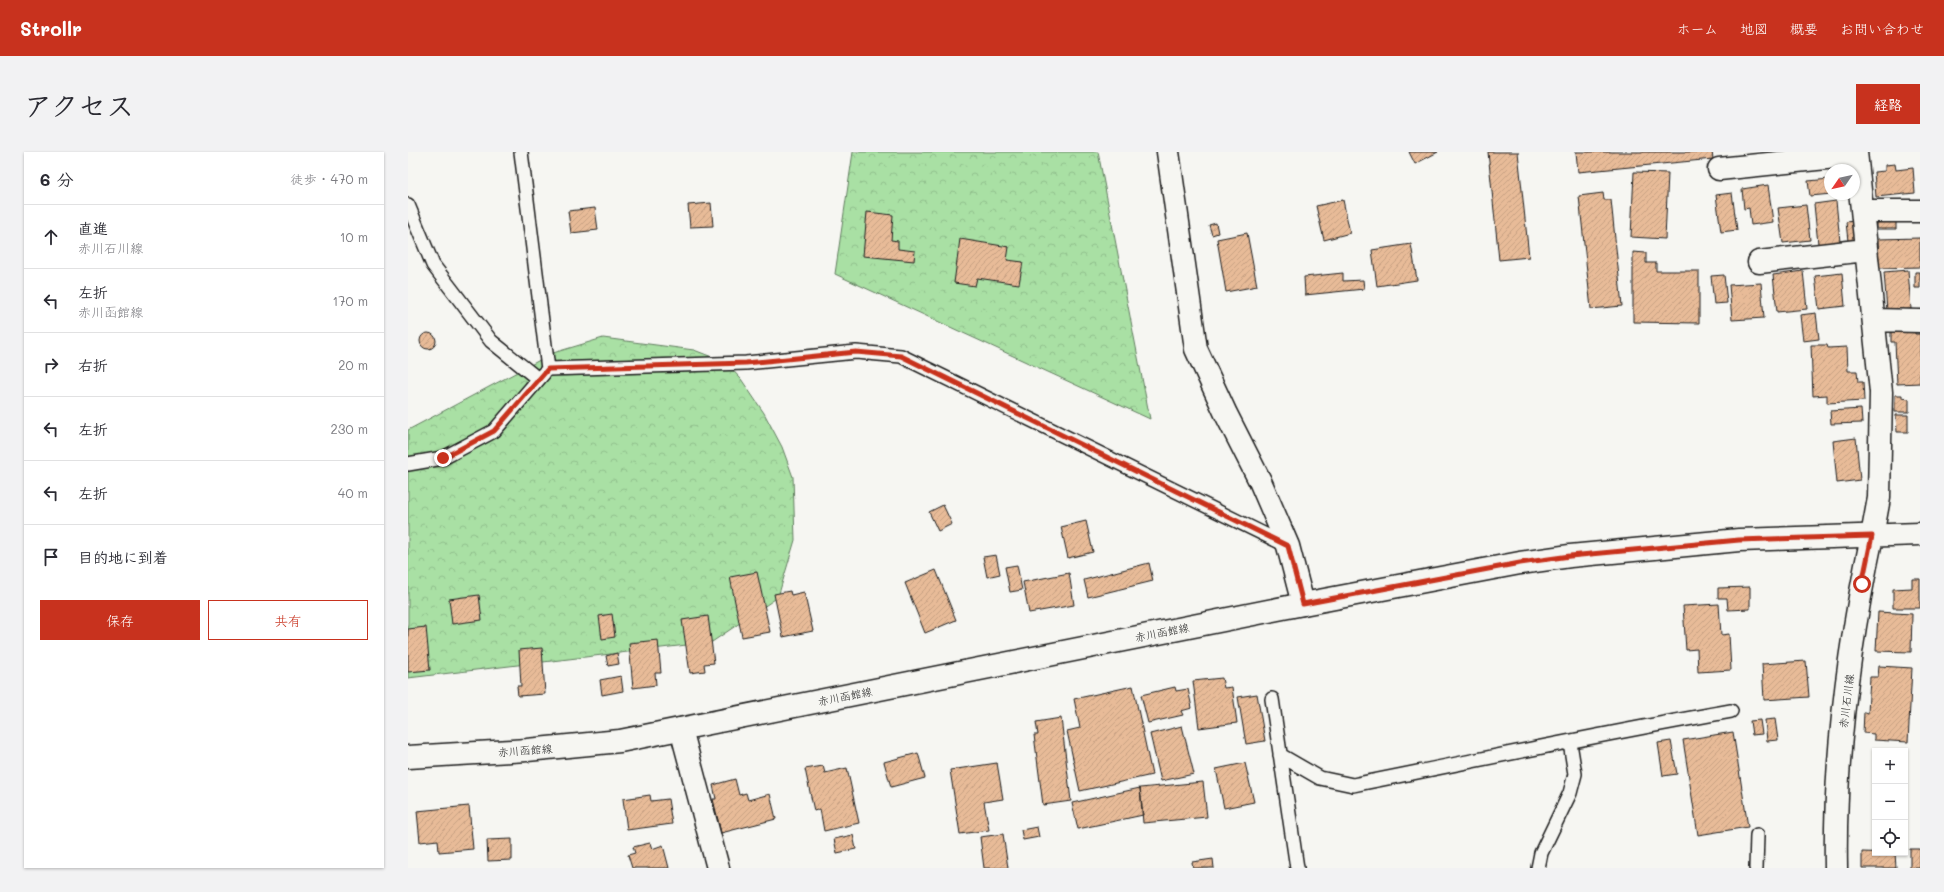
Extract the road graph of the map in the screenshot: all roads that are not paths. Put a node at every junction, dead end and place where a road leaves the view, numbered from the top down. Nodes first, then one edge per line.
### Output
1 (521, 152) edge
2 (1168, 152) edge
3 (1856, 154) edge
4 (1719, 169) dead end
5 (408, 205) edge
6 (1862, 211) junction
7 (1920, 211) edge
8 (1866, 250) junction
9 (1760, 262) dead end
10 (1874, 320) junction
11 (1920, 321) edge
12 (548, 369) junction
13 (538, 379) junction
14 (408, 464) edge
15 (1920, 534) edge
16 (1872, 536) junction
17 (1288, 546) junction
18 (1303, 604) junction
19 (1272, 699) dead end
20 (1731, 711) dead end
21 (682, 729) junction
22 (1570, 743) junction
23 (1280, 755) junction
24 (408, 757) edge
25 (1757, 835) dead end
26 (718, 868) edge
27 (1297, 868) edge
28 (1538, 868) edge
29 (1756, 868) edge
30 (1836, 868) edge

1 - 12 lane
2 - 17 street
3 - 4 street
3 - 6 street, 赤川石川線
5 - 13 lane
6 - 7 street
6 - 8 street, 赤川石川線
8 - 9 street
8 - 10 street, 赤川石川線
10 - 11 street
10 - 16 street, 赤川石川線
12 - 13 lane
12 - 17 lane
13 - 14 lane
15 - 16 street, 赤川函館線
16 - 18 street, 赤川函館線
16 - 30 street, 赤川石川線
17 - 18 street
18 - 21 street, 赤川函館線
19 - 23 lane
20 - 22 lane
21 - 24 street, 赤川函館線
21 - 26 street
22 - 23 lane
22 - 28 lane
23 - 27 lane
25 - 29 lane

